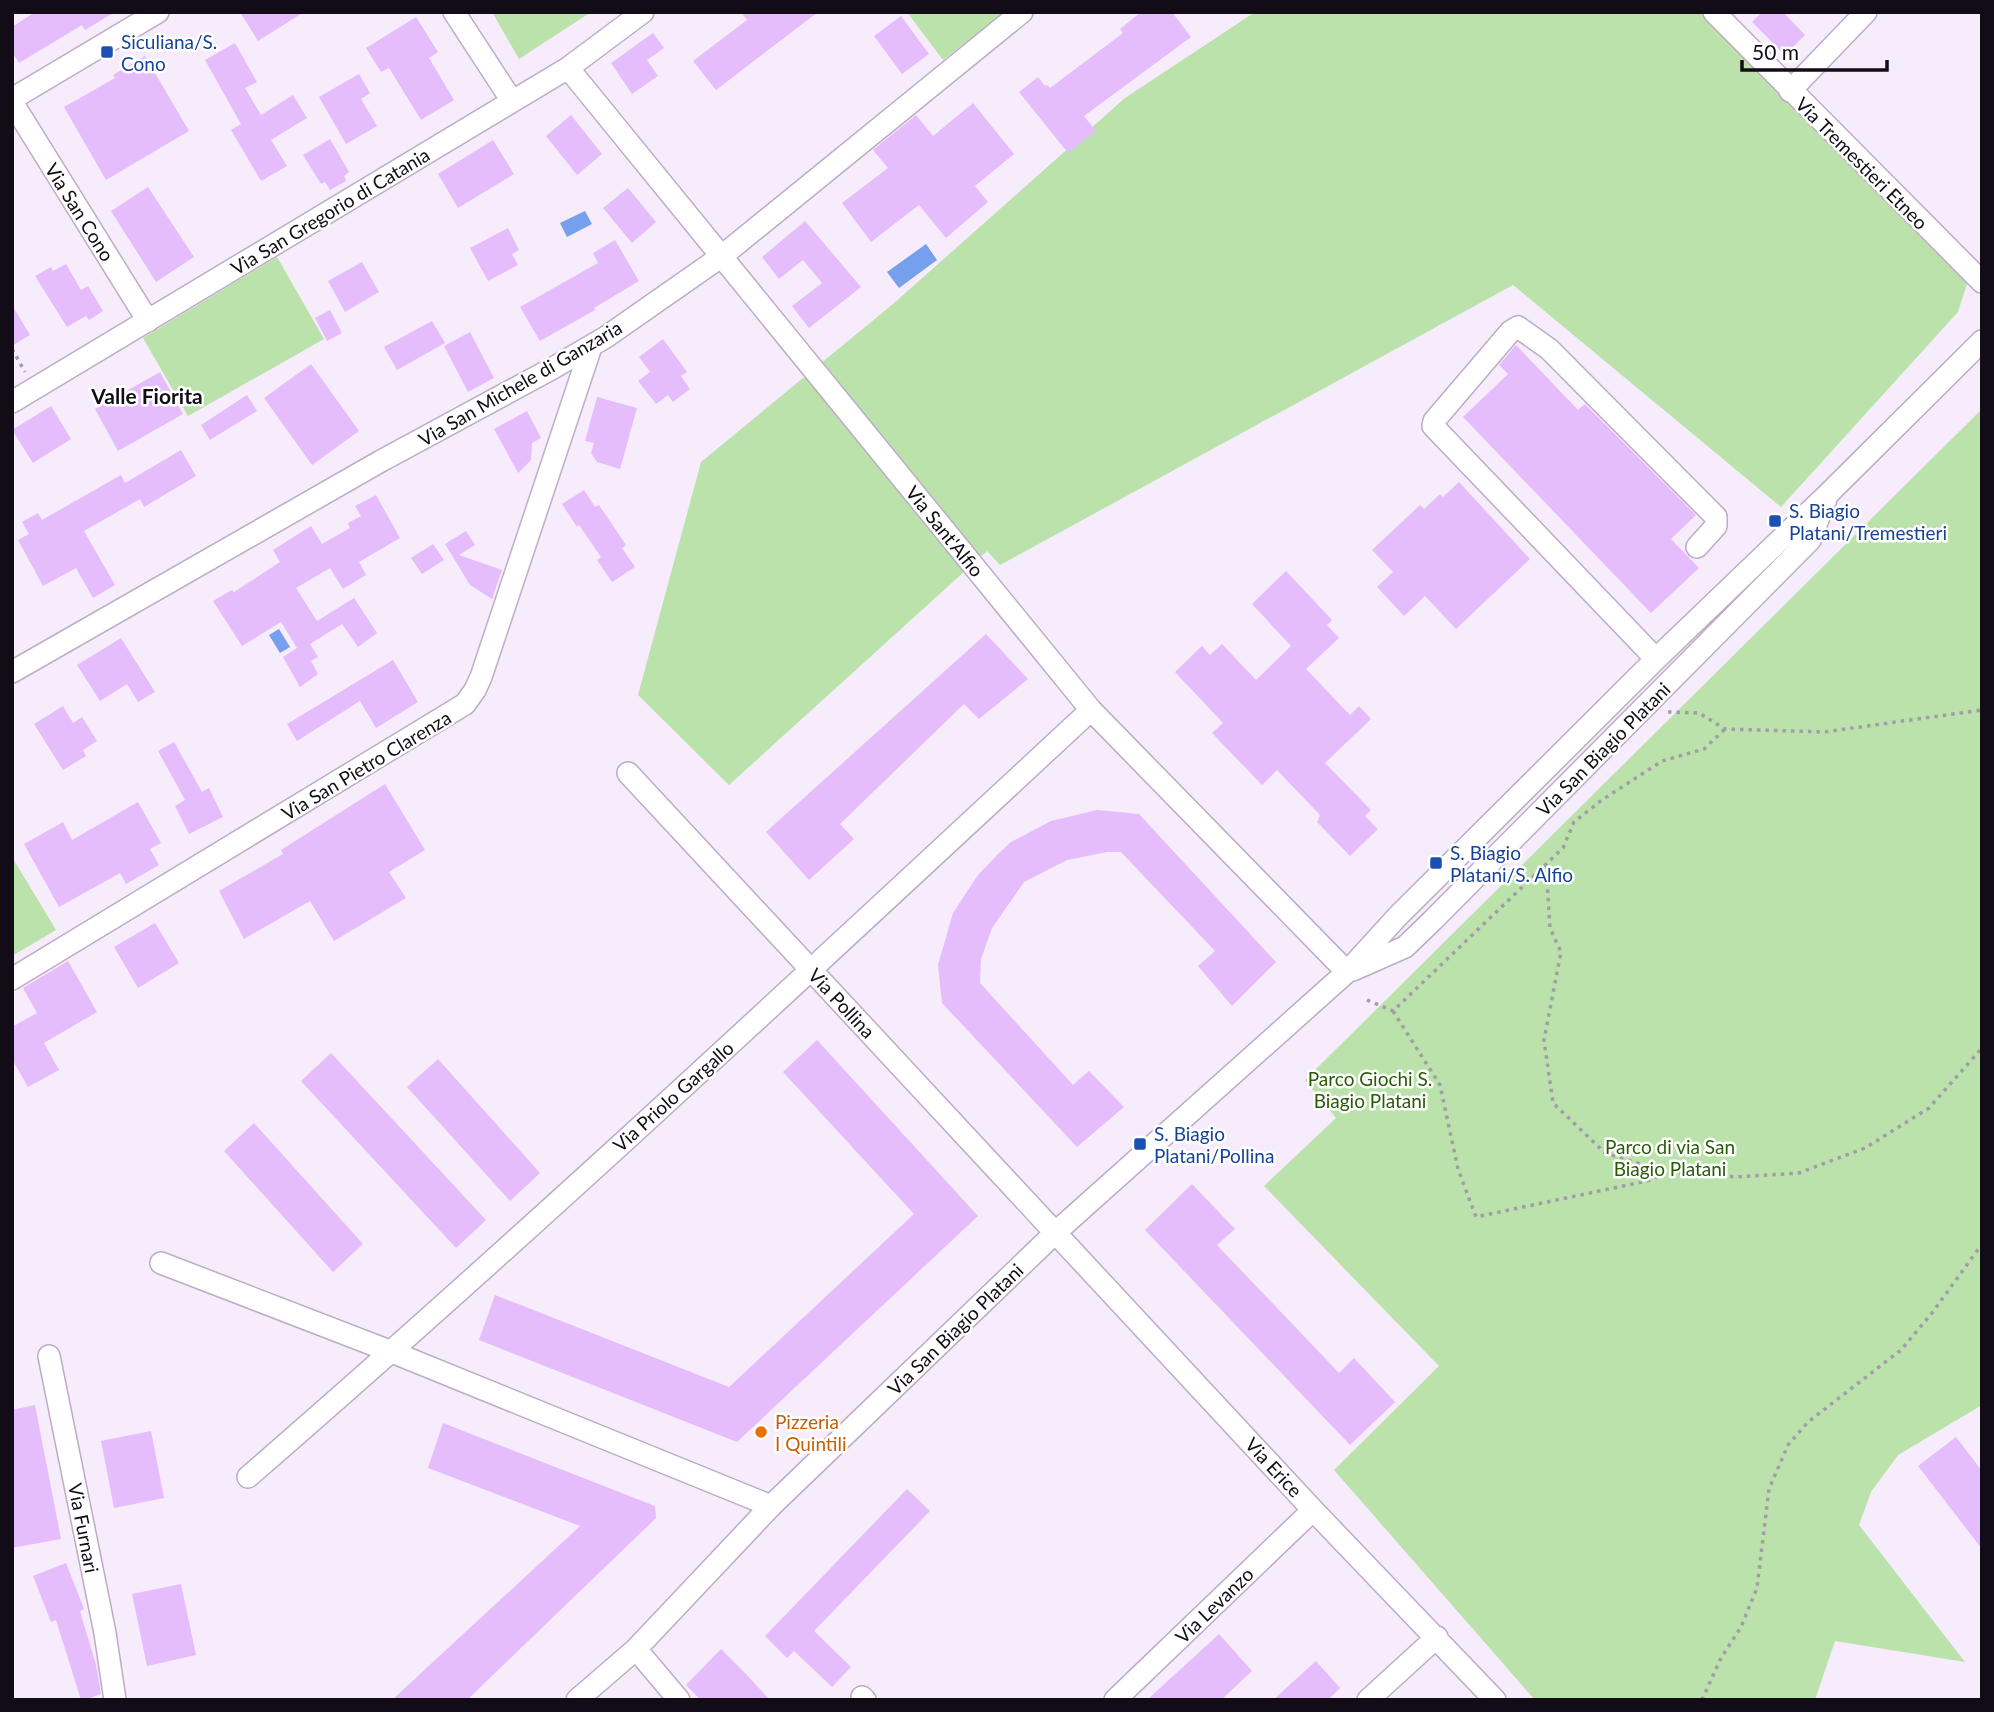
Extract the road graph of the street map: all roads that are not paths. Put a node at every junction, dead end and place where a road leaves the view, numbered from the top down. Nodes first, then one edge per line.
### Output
1 (158, 12) edge
2 (454, 12) edge
3 (643, 12) edge
4 (1022, 12) edge
5 (1714, 12) edge
6 (1866, 12) edge
7 (568, 68) junction
8 (1790, 91) junction
9 (12, 100) edge
10 (512, 101) junction
11 (722, 256) junction
12 (1982, 282) edge
13 (148, 321) junction
14 (1982, 341) edge
15 (591, 346) junction
16 (12, 402) edge
17 (1828, 494) junction
18 (1697, 547) dead end
19 (1656, 659) junction
20 (12, 672) edge
21 (1091, 710) junction
22 (628, 773) dead end
23 (1397, 917) junction
24 (1418, 934) junction
25 (811, 970) junction
26 (1347, 972) junction
27 (12, 979) edge
28 (1056, 1232) junction
29 (161, 1263) dead end
30 (392, 1352) junction
31 (49, 1356) dead end
32 (248, 1477) dead end
33 (771, 1506) junction
34 (1313, 1510) junction
35 (1437, 1637) junction
36 (636, 1649) junction
37 (115, 1700) edge
38 (577, 1700) edge
39 (679, 1700) edge
40 (1115, 1700) edge
41 (1368, 1700) edge
42 (1495, 1700) edge

1 - 9 street
2 - 10 street
3 - 7 street, Via San Gregorio di Catania
4 - 11 street, Via San Michele di Ganzaria
5 - 8 street, Via Tremestieri Etneo
6 - 8 street
7 - 10 street, Via San Gregorio di Catania
7 - 11 street, Via Sant'Alfio
8 - 12 street, Via Tremestieri Etneo
9 - 13 street, Via San Cono
10 - 13 street, Via San Gregorio di Catania
11 - 15 street, Via San Michele di Ganzaria
11 - 21 street, Via Sant'Alfio
13 - 16 street, Via San Gregorio di Catania
14 - 17 street, Via San Biagio Platani
15 - 20 street, Via San Michele di Ganzaria
15 - 27 street, Via San Pietro Clarenza
17 - 19 street, Via San Biagio Platani
17 - 24 street, Via San Biagio Platani
18 - 19 street
19 - 23 street, Via San Biagio Platani
21 - 25 street, Via Priolo Gargallo
21 - 26 street, Via Sant'Alfio
22 - 25 street, Via Pollina
23 - 24 street
23 - 26 street, Via San Biagio Platani
24 - 26 street, Via San Biagio Platani
25 - 28 street, Via Pollina
25 - 30 street, Via Priolo Gargallo
26 - 28 street, Via San Biagio Platani
28 - 33 street, Via San Biagio Platani
28 - 34 street, Via Erice
29 - 30 street
30 - 32 street, Via Priolo Gargallo
30 - 33 street
31 - 37 street, Via Furnari
33 - 36 street, Via San Biagio Platani
34 - 35 street, Via Erice
34 - 40 street, Via Levanzo
35 - 41 street
35 - 42 street, Via Erice
36 - 38 street, Via San Biagio Platani
36 - 39 street

